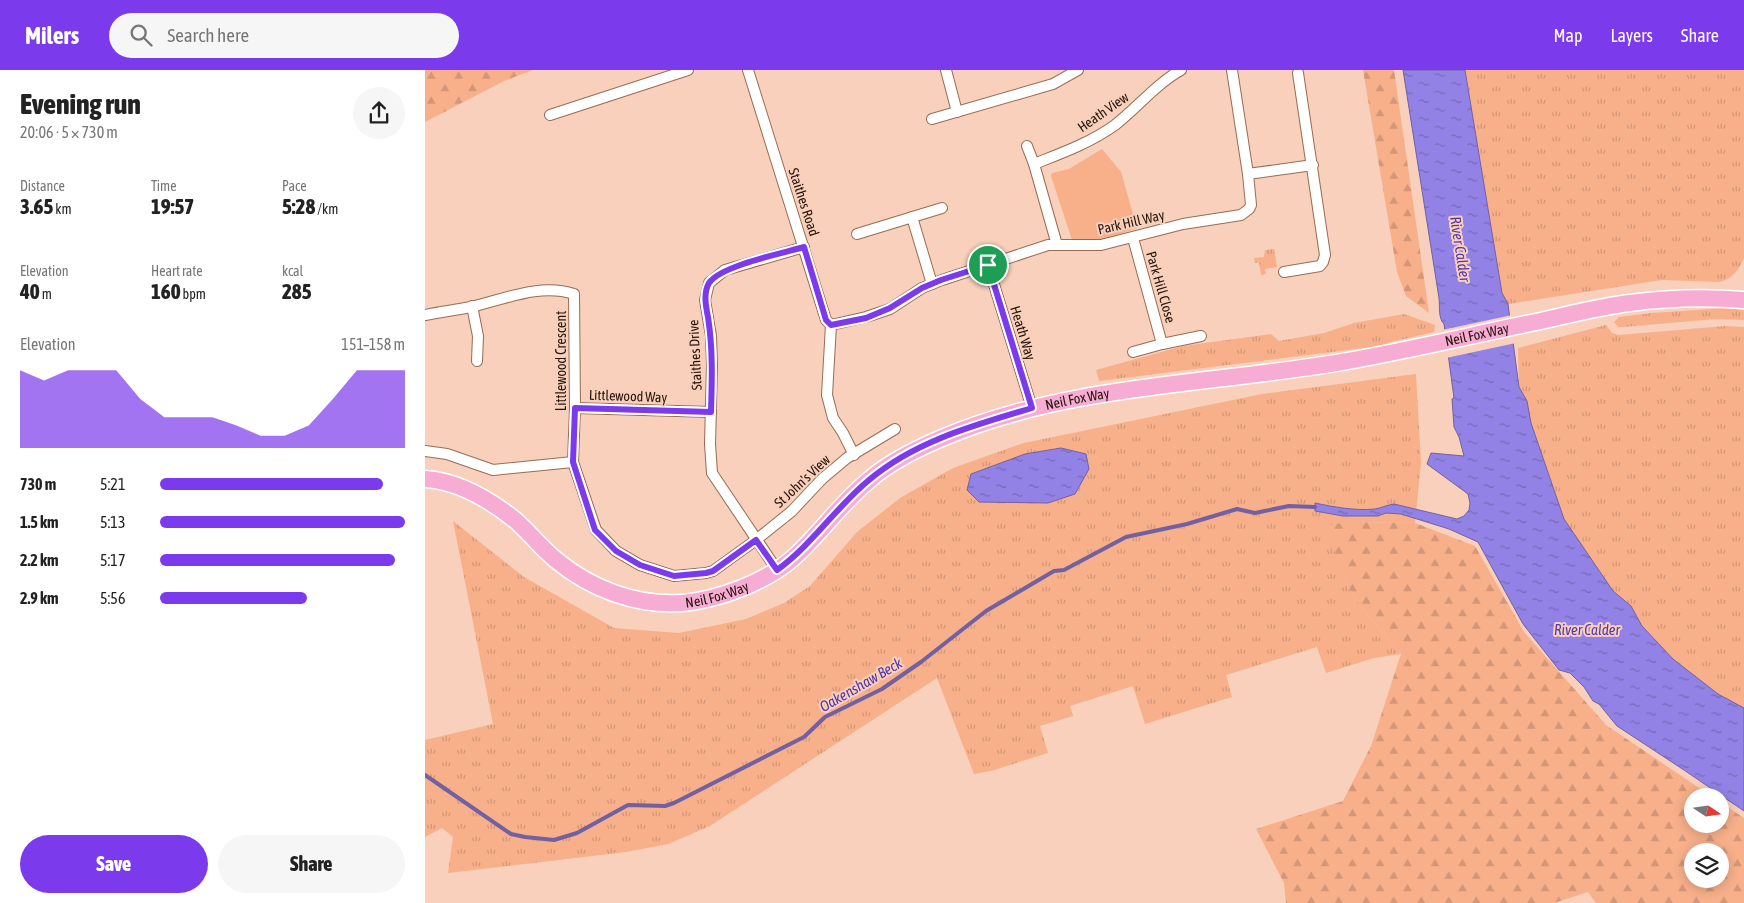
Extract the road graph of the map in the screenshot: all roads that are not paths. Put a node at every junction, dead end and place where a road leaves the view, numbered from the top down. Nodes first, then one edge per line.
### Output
1 (688, 70) edge
2 (748, 70) edge
3 (946, 70) edge
4 (1078, 70) edge
5 (1181, 70) edge
6 (1232, 70) edge
7 (1298, 73) dead end
8 (957, 112) junction
9 (550, 115) dead end
10 (932, 119) dead end
11 (1027, 146) dead end
12 (1034, 164) junction
13 (1313, 165) junction
14 (1248, 174) junction
15 (942, 208) dead end
16 (912, 217) junction
17 (857, 234) dead end
18 (1133, 238) junction
19 (1057, 245) junction
20 (804, 247) junction
21 (988, 265) junction
22 (1284, 272) dead end
23 (932, 284) junction
24 (1744, 290) edge
25 (1736, 299) edge
26 (472, 306) junction
27 (425, 315) edge
28 (831, 325) junction
29 (1201, 336) dead end
30 (1162, 344) junction
31 (1133, 352) dead end
32 (477, 361) dead end
33 (575, 408) junction
34 (1032, 408) junction
35 (711, 412) junction
36 (895, 429) dead end
37 (425, 451) edge
38 (854, 455) junction
39 (573, 462) junction
40 (425, 479) edge
41 (756, 540) junction
42 (777, 570) junction

1 - 9 street
2 - 20 street, Staithes Road
3 - 8 street
4 - 8 street
5 - 12 street, Heath View
6 - 14 street, Park Hill Way
7 - 13 street
8 - 10 street
11 - 12 street
12 - 19 street
13 - 14 street
13 - 22 street
14 - 18 street, Park Hill Way
15 - 16 street
16 - 17 street
16 - 23 street
18 - 19 street, Park Hill Way
18 - 30 street, Park Hill Close
19 - 21 street, Park Hill Way
20 - 28 street, Staithes Road
20 - 35 street, Staithes Drive
21 - 23 street, Park Hill Way
21 - 34 street, Heath Way
23 - 28 street, Park Hill Way
24 - 25 main road, Neil Fox Way
25 - 34 main road, Neil Fox Way
26 - 27 street, Littlewood Crescent
26 - 32 street
26 - 33 street, Littlewood Crescent
28 - 38 street, Staithes Road
29 - 30 street, Park Hill Close
30 - 31 street, Park Hill Close
33 - 35 street, Littlewood Way
33 - 39 street, Littlewood Crescent
34 - 42 main road, Neil Fox Way
35 - 41 street, Staithes Drive
36 - 38 street, St John's View
37 - 39 street
38 - 41 street, St John's View
39 - 41 street, Littlewood Crescent
40 - 42 main road, Neil Fox Way
41 - 42 street, Staithes Drive

